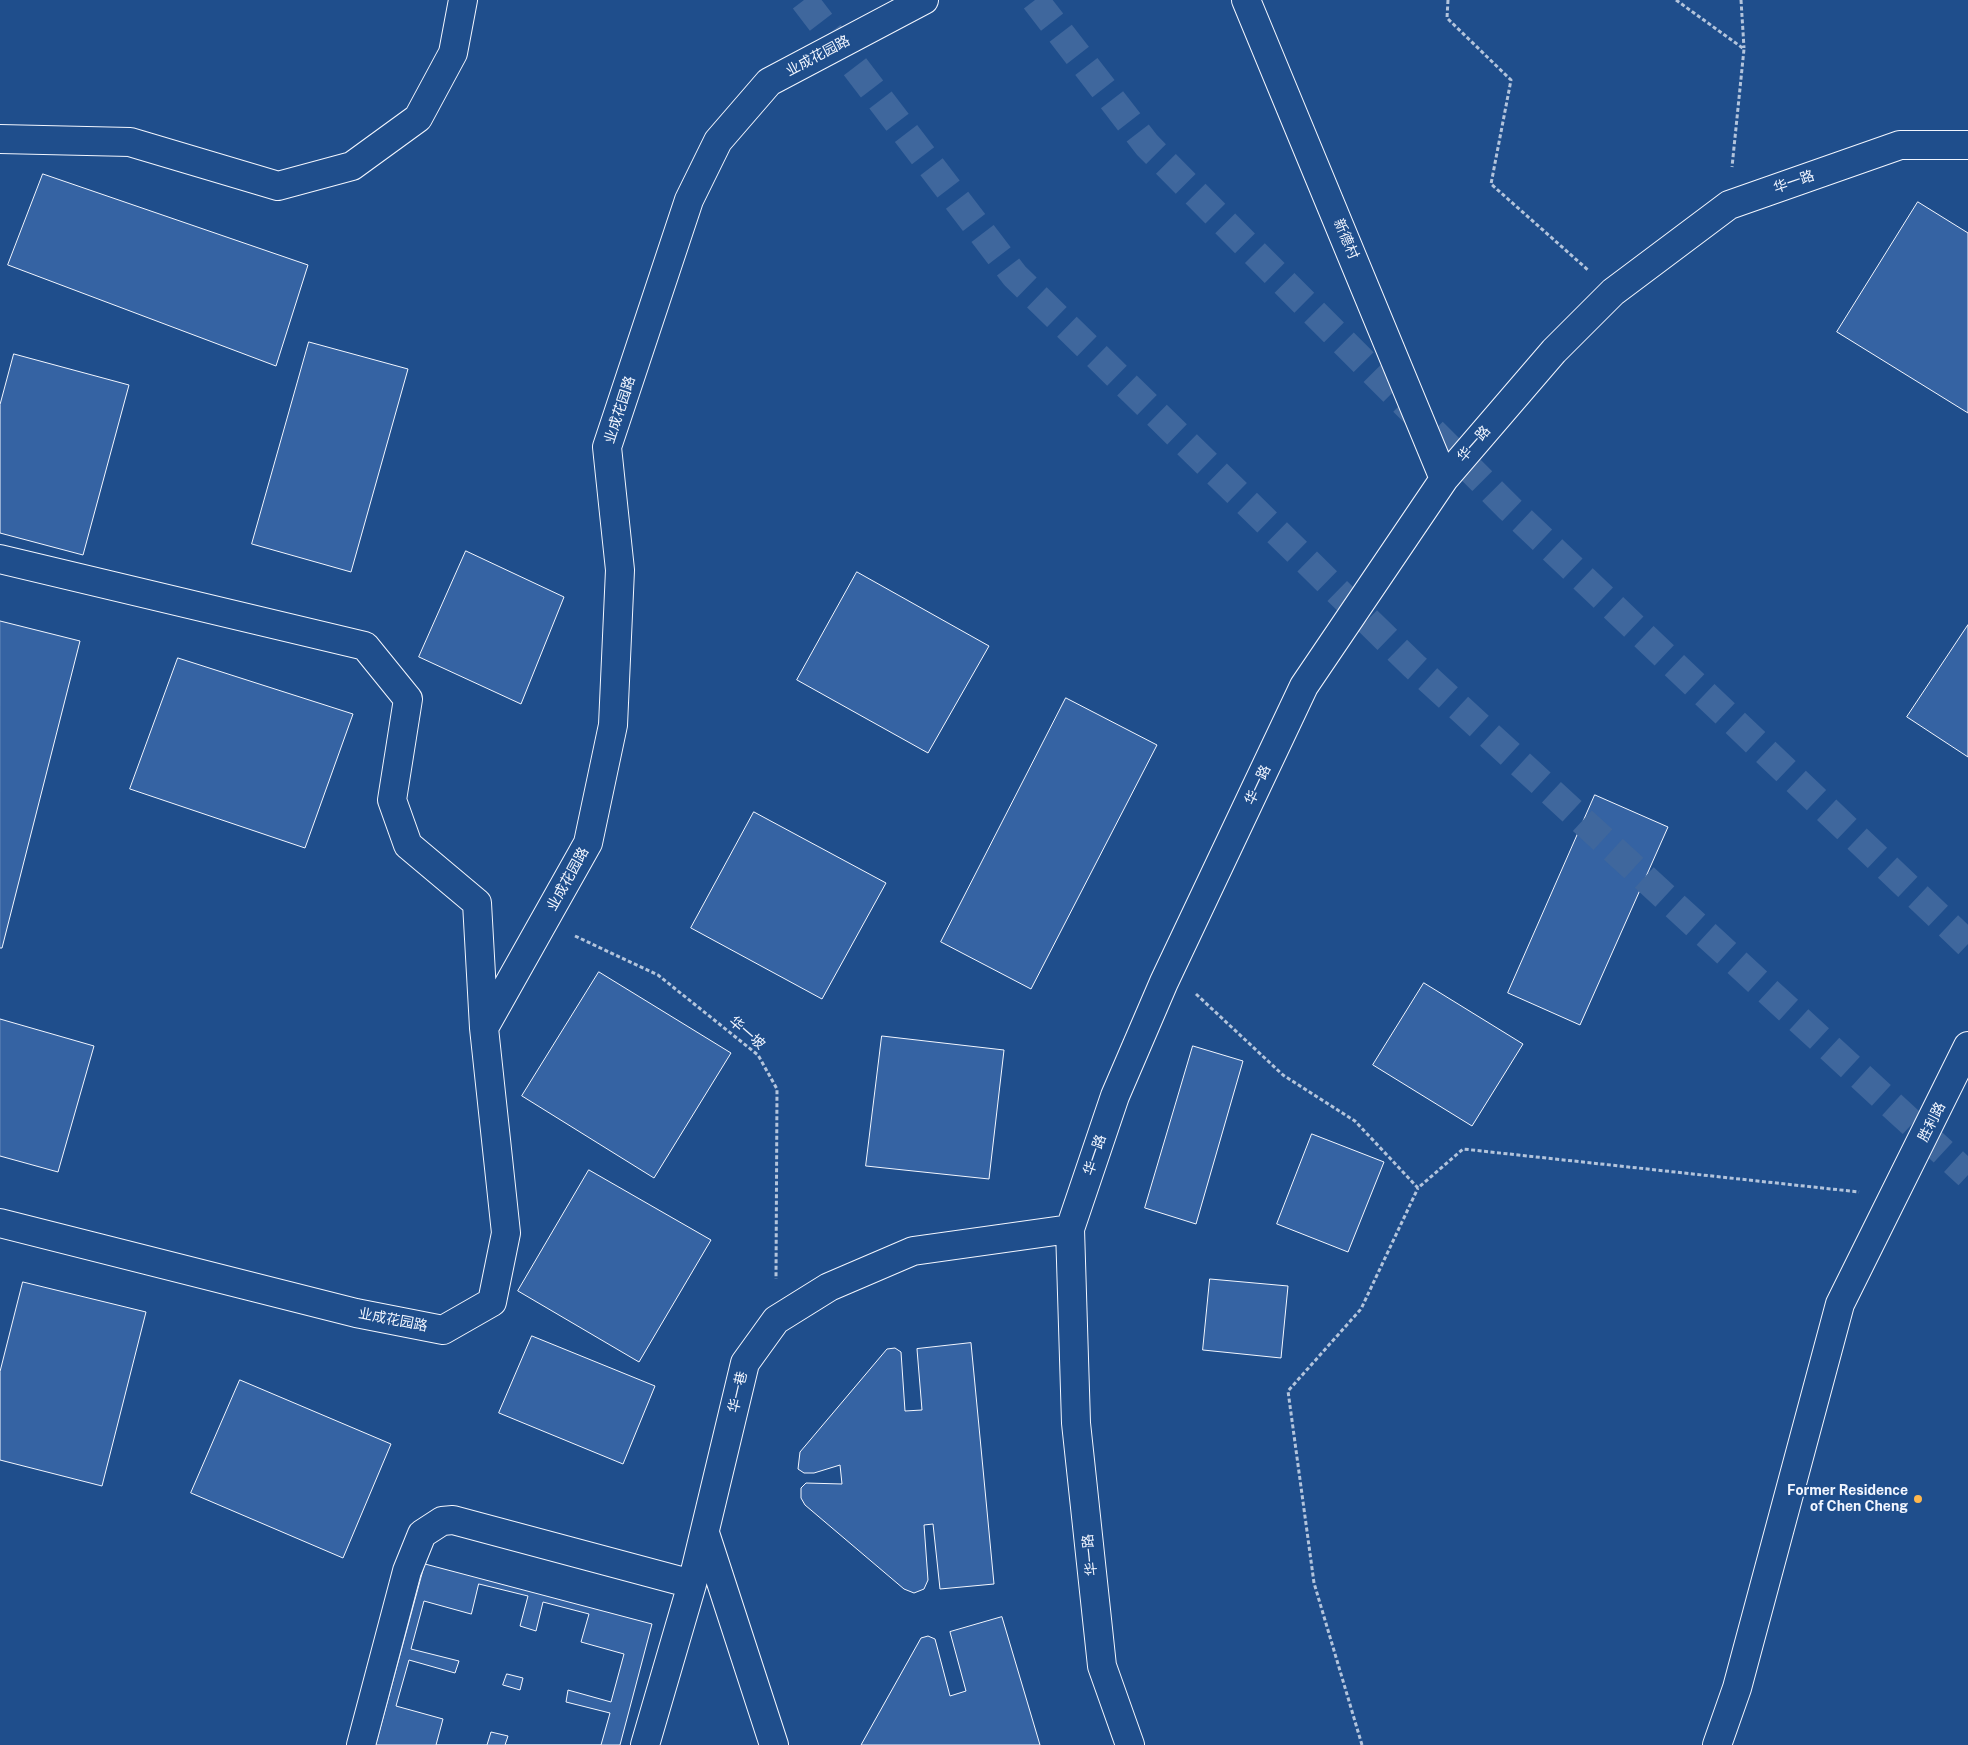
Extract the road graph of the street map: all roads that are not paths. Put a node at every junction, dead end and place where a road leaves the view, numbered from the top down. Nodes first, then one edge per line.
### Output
1 (463, 0) edge
2 (924, 0) edge
3 (1246, 0) edge
4 (0, 139) edge
5 (1968, 145) edge
6 (1444, 479) junction
7 (0, 560) edge
8 (484, 1028) junction
9 (1968, 1046) edge
10 (0, 1223) edge
11 (1070, 1229) junction
12 (705, 1533) junction
13 (692, 1584) junction
14 (361, 1745) edge
15 (645, 1745) edge
16 (774, 1745) edge
17 (1130, 1745) edge
18 (1717, 1745) edge

1 - 4 street
2 - 8 street, 业成花园路
3 - 6 street, 新德村
5 - 6 street, 华一路
6 - 11 street, 华一路
7 - 8 street
8 - 10 street, 业成花园路
9 - 18 street, 胜利路
11 - 12 street, 华一巷
11 - 17 street, 华一路
12 - 13 street, 华一巷
12 - 16 street
13 - 14 street
13 - 15 street, 华一巷

